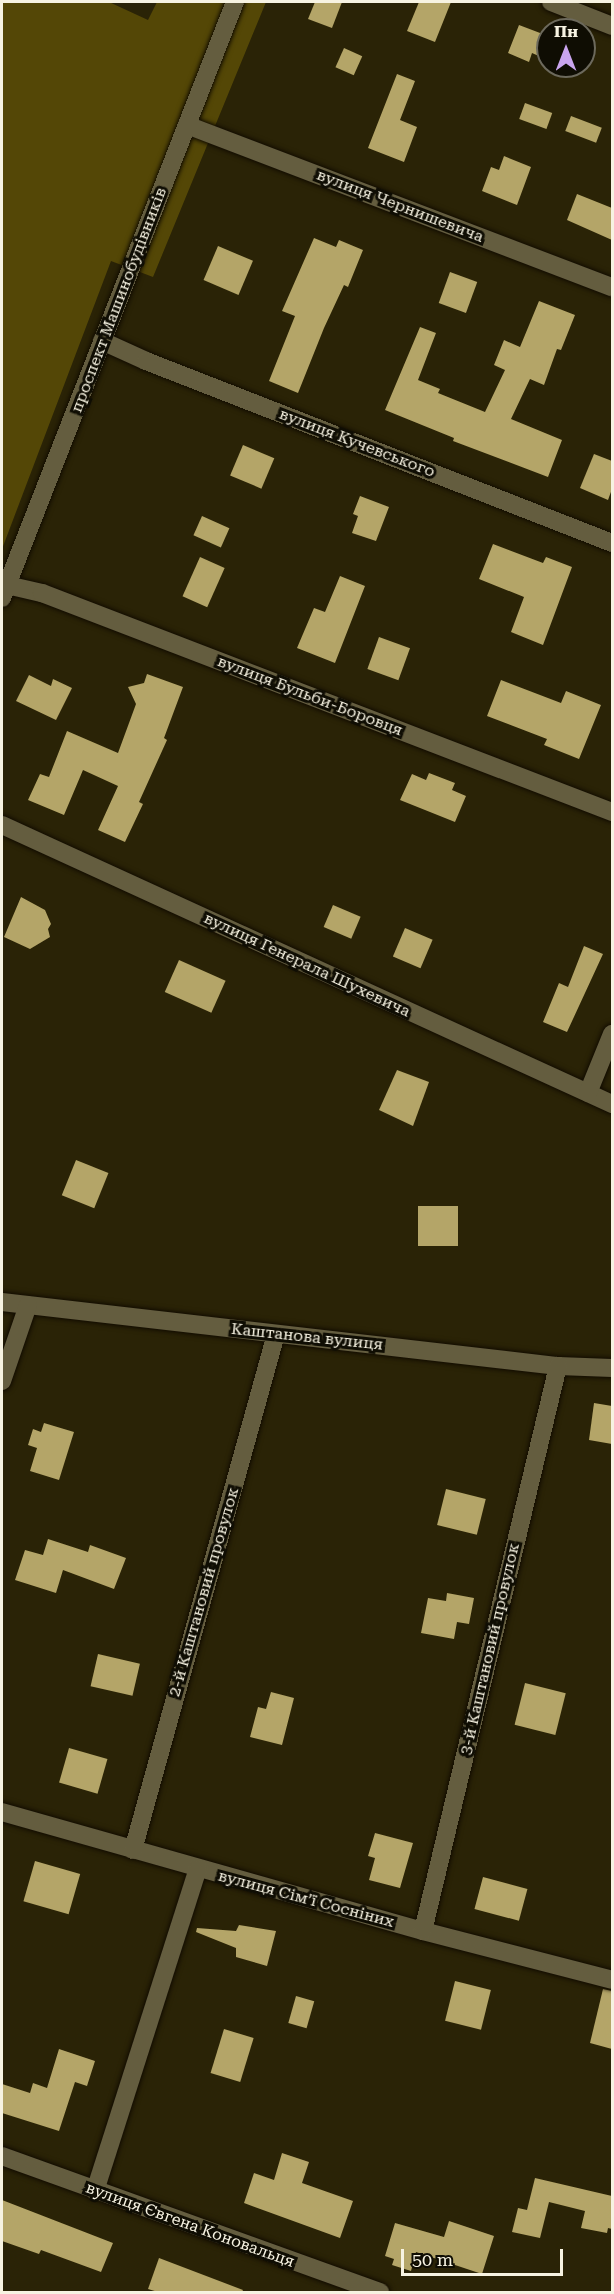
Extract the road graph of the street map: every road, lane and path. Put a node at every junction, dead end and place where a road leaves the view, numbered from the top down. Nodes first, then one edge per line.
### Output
1 (235, 2) edge
2 (551, 2) edge
3 (612, 26) edge
4 (188, 125) junction
5 (612, 287) edge
6 (102, 341) junction
7 (612, 543) edge
8 (4, 591) edge
9 (612, 812) edge
10 (2, 825) edge
11 (612, 1034) edge
12 (588, 1094) junction
13 (612, 1104) edge
14 (2, 1302) edge
15 (28, 1305) junction
16 (276, 1334) junction
17 (558, 1366) junction
18 (612, 1368) edge
19 (2, 1381) edge
20 (2, 1812) edge
21 (133, 1850) junction
22 (198, 1869) junction
23 (423, 1931) junction
24 (612, 1980) edge
25 (2, 2156) edge
26 (95, 2191) junction
27 (380, 2292) edge

1 - 4 street, проспект Машинобудівників
2 - 3 street
4 - 5 street, вулиця Чернишевича
4 - 6 street, проспект Машинобудівників
6 - 7 street, вулиця Кучевського
6 - 8 street, проспект Машинобудівників
8 - 9 street, вулиця Бульби-Боровця
10 - 12 street, вулиця Генерала Шухевича
11 - 12 street
12 - 13 street, вулиця Генерала Шухевича
14 - 15 street, Каштанова вулиця
15 - 16 street, Каштанова вулиця
15 - 19 street
16 - 17 street, Каштанова вулиця
16 - 21 street, 2-й Каштановий провулок
17 - 18 street, Каштанова вулиця
17 - 23 street, 3-й Каштановий провулок
20 - 21 street, вулиця Сім’ї Сосніних
21 - 22 street, вулиця Сім’ї Сосніних
22 - 23 street, вулиця Сім’ї Сосніних
22 - 26 street
23 - 24 street, вулиця Сім’ї Сосніних
25 - 26 street, вулиця Євгена Коновальця
26 - 27 street, вулиця Євгена Коновальця

